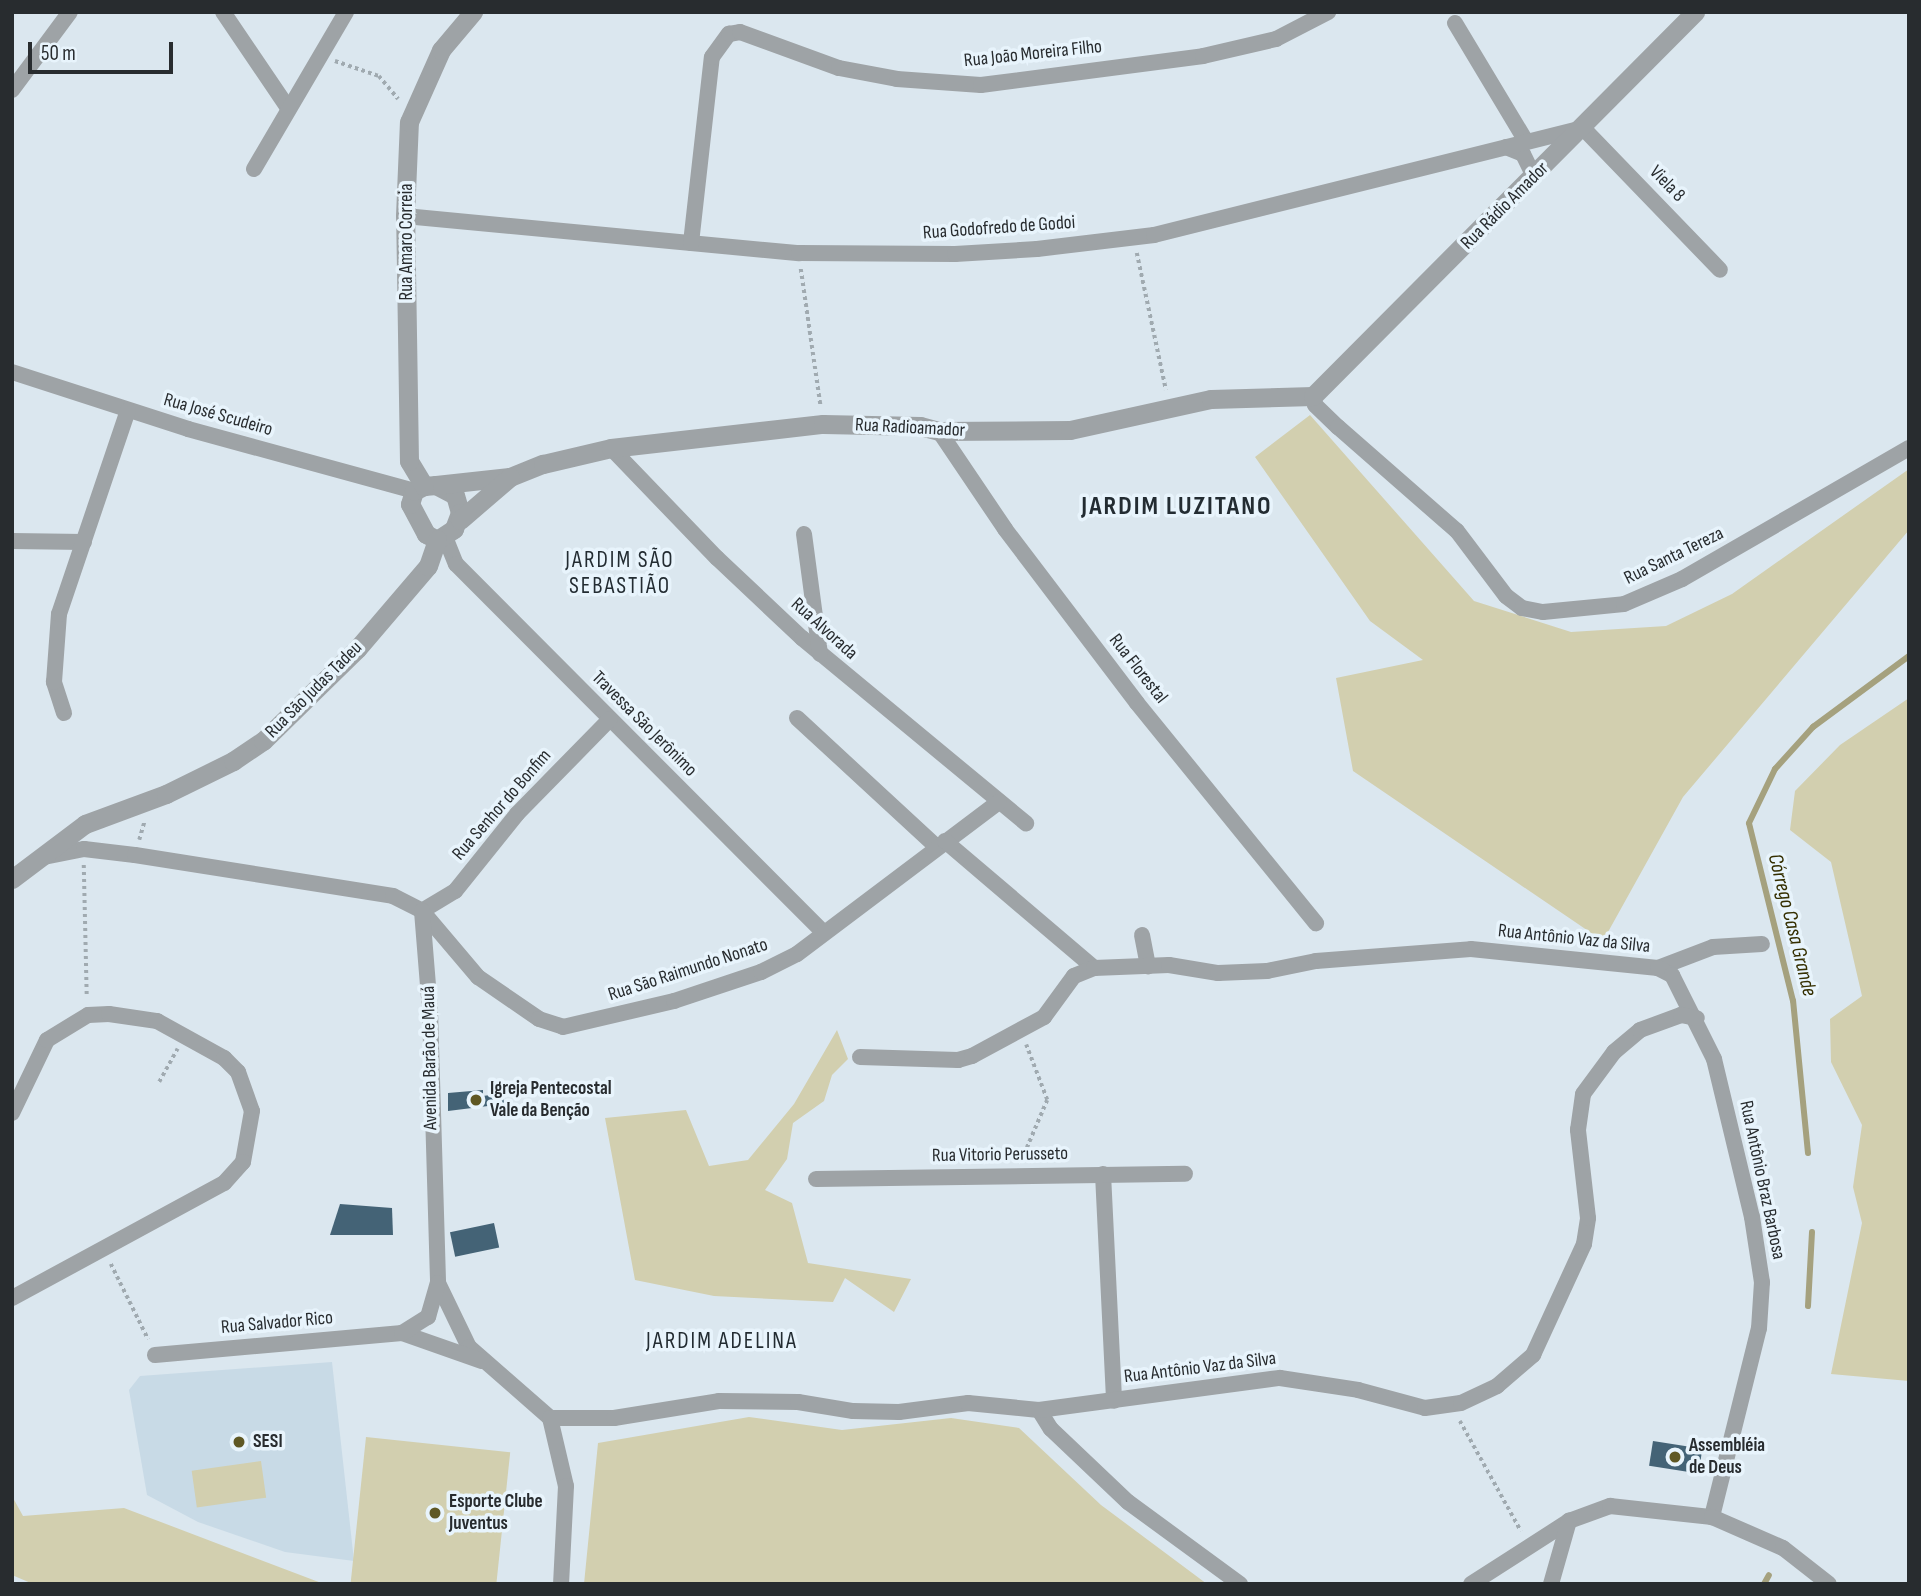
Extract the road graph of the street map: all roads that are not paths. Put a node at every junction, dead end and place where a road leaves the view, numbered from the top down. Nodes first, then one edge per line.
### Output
1 (70, 12) edge
2 (223, 12) edge
3 (346, 12) edge
4 (473, 12) edge
5 (1328, 12) edge
6 (1695, 12) edge
7 (1455, 23) dead end
8 (12, 90) edge
9 (288, 108) junction
10 (1583, 128) junction
11 (1525, 141) junction
12 (1506, 147) junction
13 (254, 169) dead end
14 (1534, 177) junction
15 (405, 216) junction
16 (691, 243) junction
17 (1720, 270) dead end
18 (12, 372) edge
19 (1313, 396) junction
20 (128, 410) junction
21 (940, 430) junction
22 (611, 448) junction
23 (1909, 449) edge
24 (510, 477) junction
25 (425, 487) junction
26 (460, 520) junction
27 (804, 534) dead end
28 (441, 538) junction
29 (12, 541) edge
30 (84, 542) junction
31 (820, 654) junction
32 (64, 713) dead end
33 (610, 719) junction
34 (797, 719) dead end
35 (999, 802) junction
36 (1026, 823) dead end
37 (941, 844) junction
38 (44, 857) junction
39 (12, 879) edge
40 (422, 911) junction
41 (1316, 923) dead end
42 (824, 933) junction
43 (1142, 935) dead end
44 (1762, 944) dead end
45 (1148, 966) junction
46 (1094, 968) junction
47 (1658, 968) junction
48 (1697, 1018) junction
49 (860, 1057) dead end
50 (12, 1113) edge
51 (1103, 1174) junction
52 (1185, 1174) dead end
53 (816, 1179) dead end
54 (438, 1283) junction
55 (12, 1298) edge
56 (402, 1333) junction
57 (155, 1355) road end
58 (483, 1362) junction
59 (1114, 1401) junction
60 (1039, 1410) junction
61 (550, 1418) junction
62 (1712, 1517) junction
63 (1569, 1521) junction
64 (561, 1584) edge
65 (1240, 1584) edge
66 (1471, 1584) edge
67 (1551, 1584) edge
68 (1829, 1584) edge

1 - 8 street
2 - 9 street
3 - 9 street
4 - 15 street, Rua Amaro Correia
5 - 16 street, Rua João Moreira Filho
6 - 10 street, Rua Rádio Amador
7 - 11 street
9 - 13 street
10 - 11 street, Rua Godofredo de Godoi
10 - 14 street, Rua Rádio Amador
10 - 17 street, Viela 8
11 - 12 street, Rua Godofredo de Godoi
12 - 14 street
12 - 16 street, Rua Godofredo de Godoi
14 - 19 street, Rua Rádio Amador
15 - 16 street, Rua Godofredo de Godoi
15 - 25 street, Rua Amaro Correia
18 - 20 street, Rua José Scudeiro
19 - 21 street, Rua Radioamador
19 - 23 street, Rua Santa Tereza
20 - 25 street, Rua José Scudeiro
20 - 30 street
21 - 22 street, Rua Radioamador
21 - 41 street, Rua Florestal
22 - 24 street, Rua Radioamador
22 - 31 street, Rua Alvorada
24 - 25 street, Rua Radioamador
24 - 26 street, Rua Radioamador
25 - 26 street
25 - 28 street
26 - 28 street
27 - 31 street
28 - 33 street, Travessa São Jerônimo
28 - 38 street, Rua São Judas Tadeu
29 - 30 street
30 - 32 street
31 - 35 street, Rua Alvorada
33 - 40 street, Rua Senhor do Bonfim
33 - 42 street, Travessa São Jerônimo
34 - 37 street
35 - 36 street, Rua Alvorada
35 - 37 street, Rua São Raimundo Nonato
37 - 42 street, Rua São Raimundo Nonato
37 - 46 street
38 - 39 street
38 - 40 street
40 - 42 street, Rua São Raimundo Nonato
40 - 54 street, Avenida Barão de Mauá
43 - 45 street
44 - 47 street
45 - 46 street, Rua Antônio Vaz da Silva
45 - 47 street, Rua Antônio Vaz da Silva
46 - 49 street, Rua Antônio Vaz da Silva
47 - 48 street, Rua Antônio Vaz da Silva
48 - 59 street, Rua Antônio Vaz da Silva
48 - 62 street, Rua Antônio Braz Barbosa
50 - 55 street
51 - 52 street, Rua Vitorio Perusseto
51 - 53 street, Rua Vitorio Perusseto
51 - 59 street
54 - 56 street
54 - 58 street, Avenida Barão de Mauá
56 - 57 street, Rua Salvador Rico
56 - 58 street, Rua Salvador Rico
58 - 61 street, Avenida Barão de Mauá
59 - 60 street, Rua Antônio Vaz da Silva
60 - 61 street, Rua Antônio Vaz da Silva
60 - 65 street
61 - 64 street
62 - 63 street
62 - 68 street
63 - 66 street
63 - 67 street

